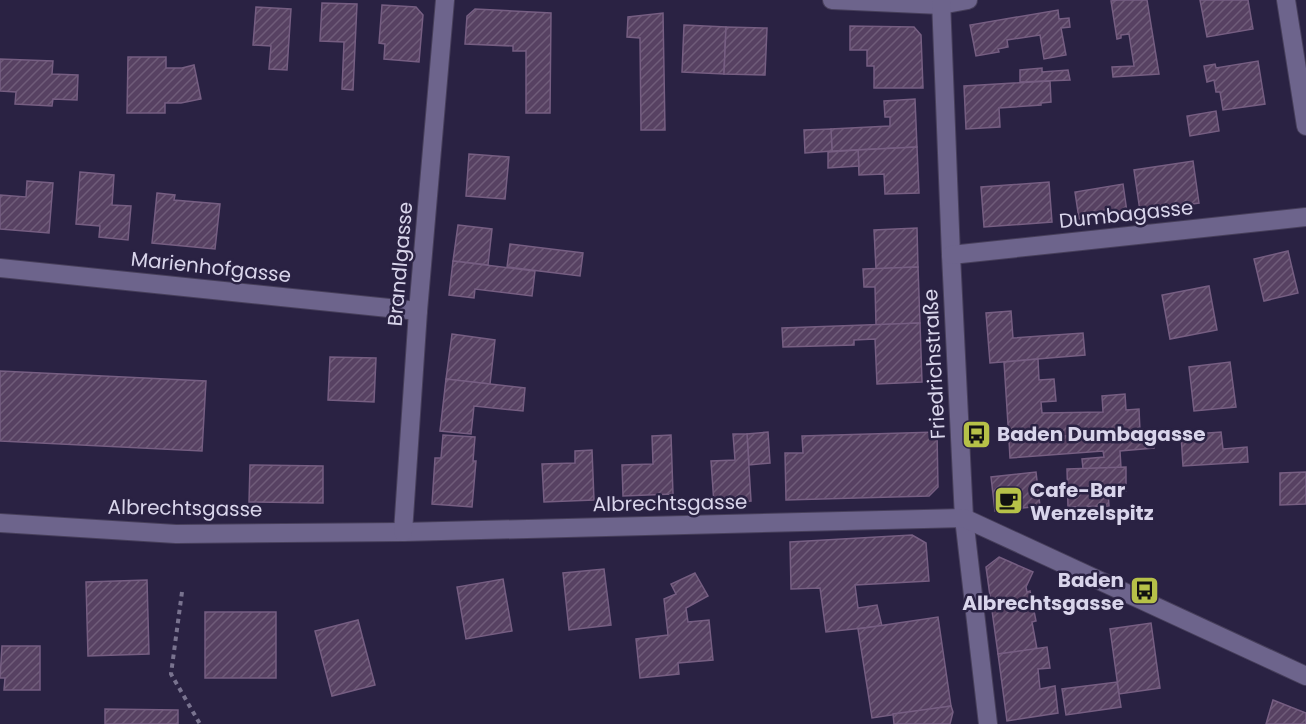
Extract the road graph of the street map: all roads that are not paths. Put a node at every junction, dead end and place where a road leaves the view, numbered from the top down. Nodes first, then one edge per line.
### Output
1 (445, 0) edge
2 (832, 0) edge
3 (968, 0) edge
4 (1286, 0) edge
5 (941, 2) edge
6 (1306, 126) edge
7 (1306, 217) edge
8 (951, 255) junction
9 (0, 267) edge
10 (418, 310) junction
11 (964, 518) junction
12 (0, 523) edge
13 (403, 532) junction
14 (1306, 676) edge
15 (988, 724) edge

1 - 10 street, Brandlgasse
2 - 5 street
3 - 5 street
4 - 6 street
5 - 8 street, Friedrichstraße
7 - 8 street, Dumbagasse
8 - 11 street, Friedrichstraße
9 - 10 street, Marienhofgasse
10 - 13 street, Brandlgasse
11 - 13 street, Albrechtsgasse
11 - 14 street, Albrechtsgasse
11 - 15 street, Friedrichstraße
12 - 13 street, Albrechtsgasse

